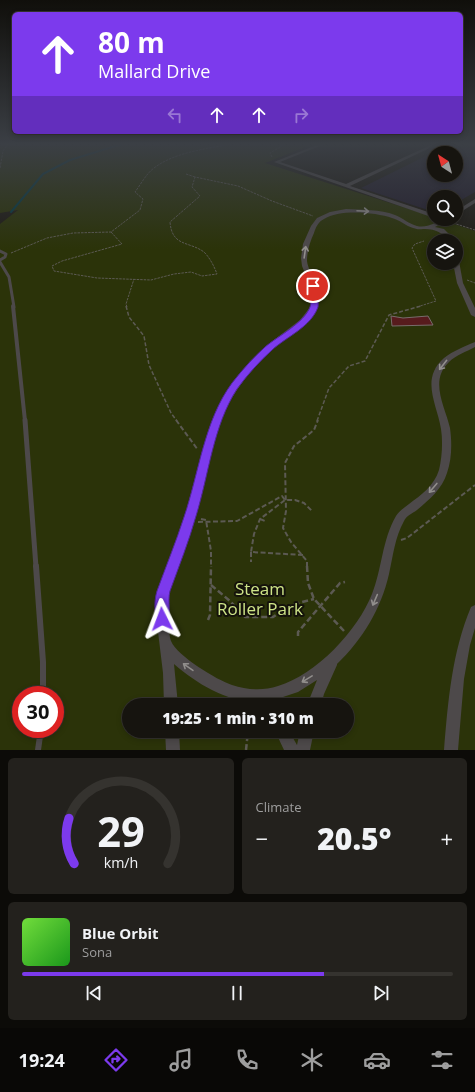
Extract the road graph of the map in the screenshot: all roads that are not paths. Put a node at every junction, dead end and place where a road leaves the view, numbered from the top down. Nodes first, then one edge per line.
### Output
1 (326, 179) edge
2 (361, 179) edge
3 (346, 186) junction
4 (475, 201) edge
5 (463, 209) edge
6 (427, 214) edge
7 (443, 226) edge
8 (429, 227) joint
9 (442, 230) junction
10 (447, 234) edge
11 (0, 251) edge
12 (0, 261) edge
13 (458, 270) edge
14 (475, 315) edge
15 (475, 344) edge
16 (475, 611) edge
17 (165, 644) junction
18 (334, 659) junction
19 (43, 686) edge
20 (171, 698) edge
21 (253, 698) edge
22 (269, 698) edge
23 (317, 698) edge
24 (40, 738) edge
25 (172, 738) edge
26 (286, 738) edge
27 (306, 738) edge
28 (38, 750) edge
29 (173, 750) edge
30 (292, 750) edge
31 (303, 750) edge
32 (451, 750) edge

1 - 3 street
2 - 3 street
3 - 6 street
4 - 5 street
7 - 9 street
8 - 9 street
17 -> 8 street
9 - 10 street
11 - 12 lane
12 - 19 lane
13 - 14 street
15 -> 18 street
16 - 32 street
17 - 20 street
21 -> 17 street
18 -> 22 street
18 - 23 street
24 - 28 lane
25 - 29 street
26 - 30 street
27 - 31 street

